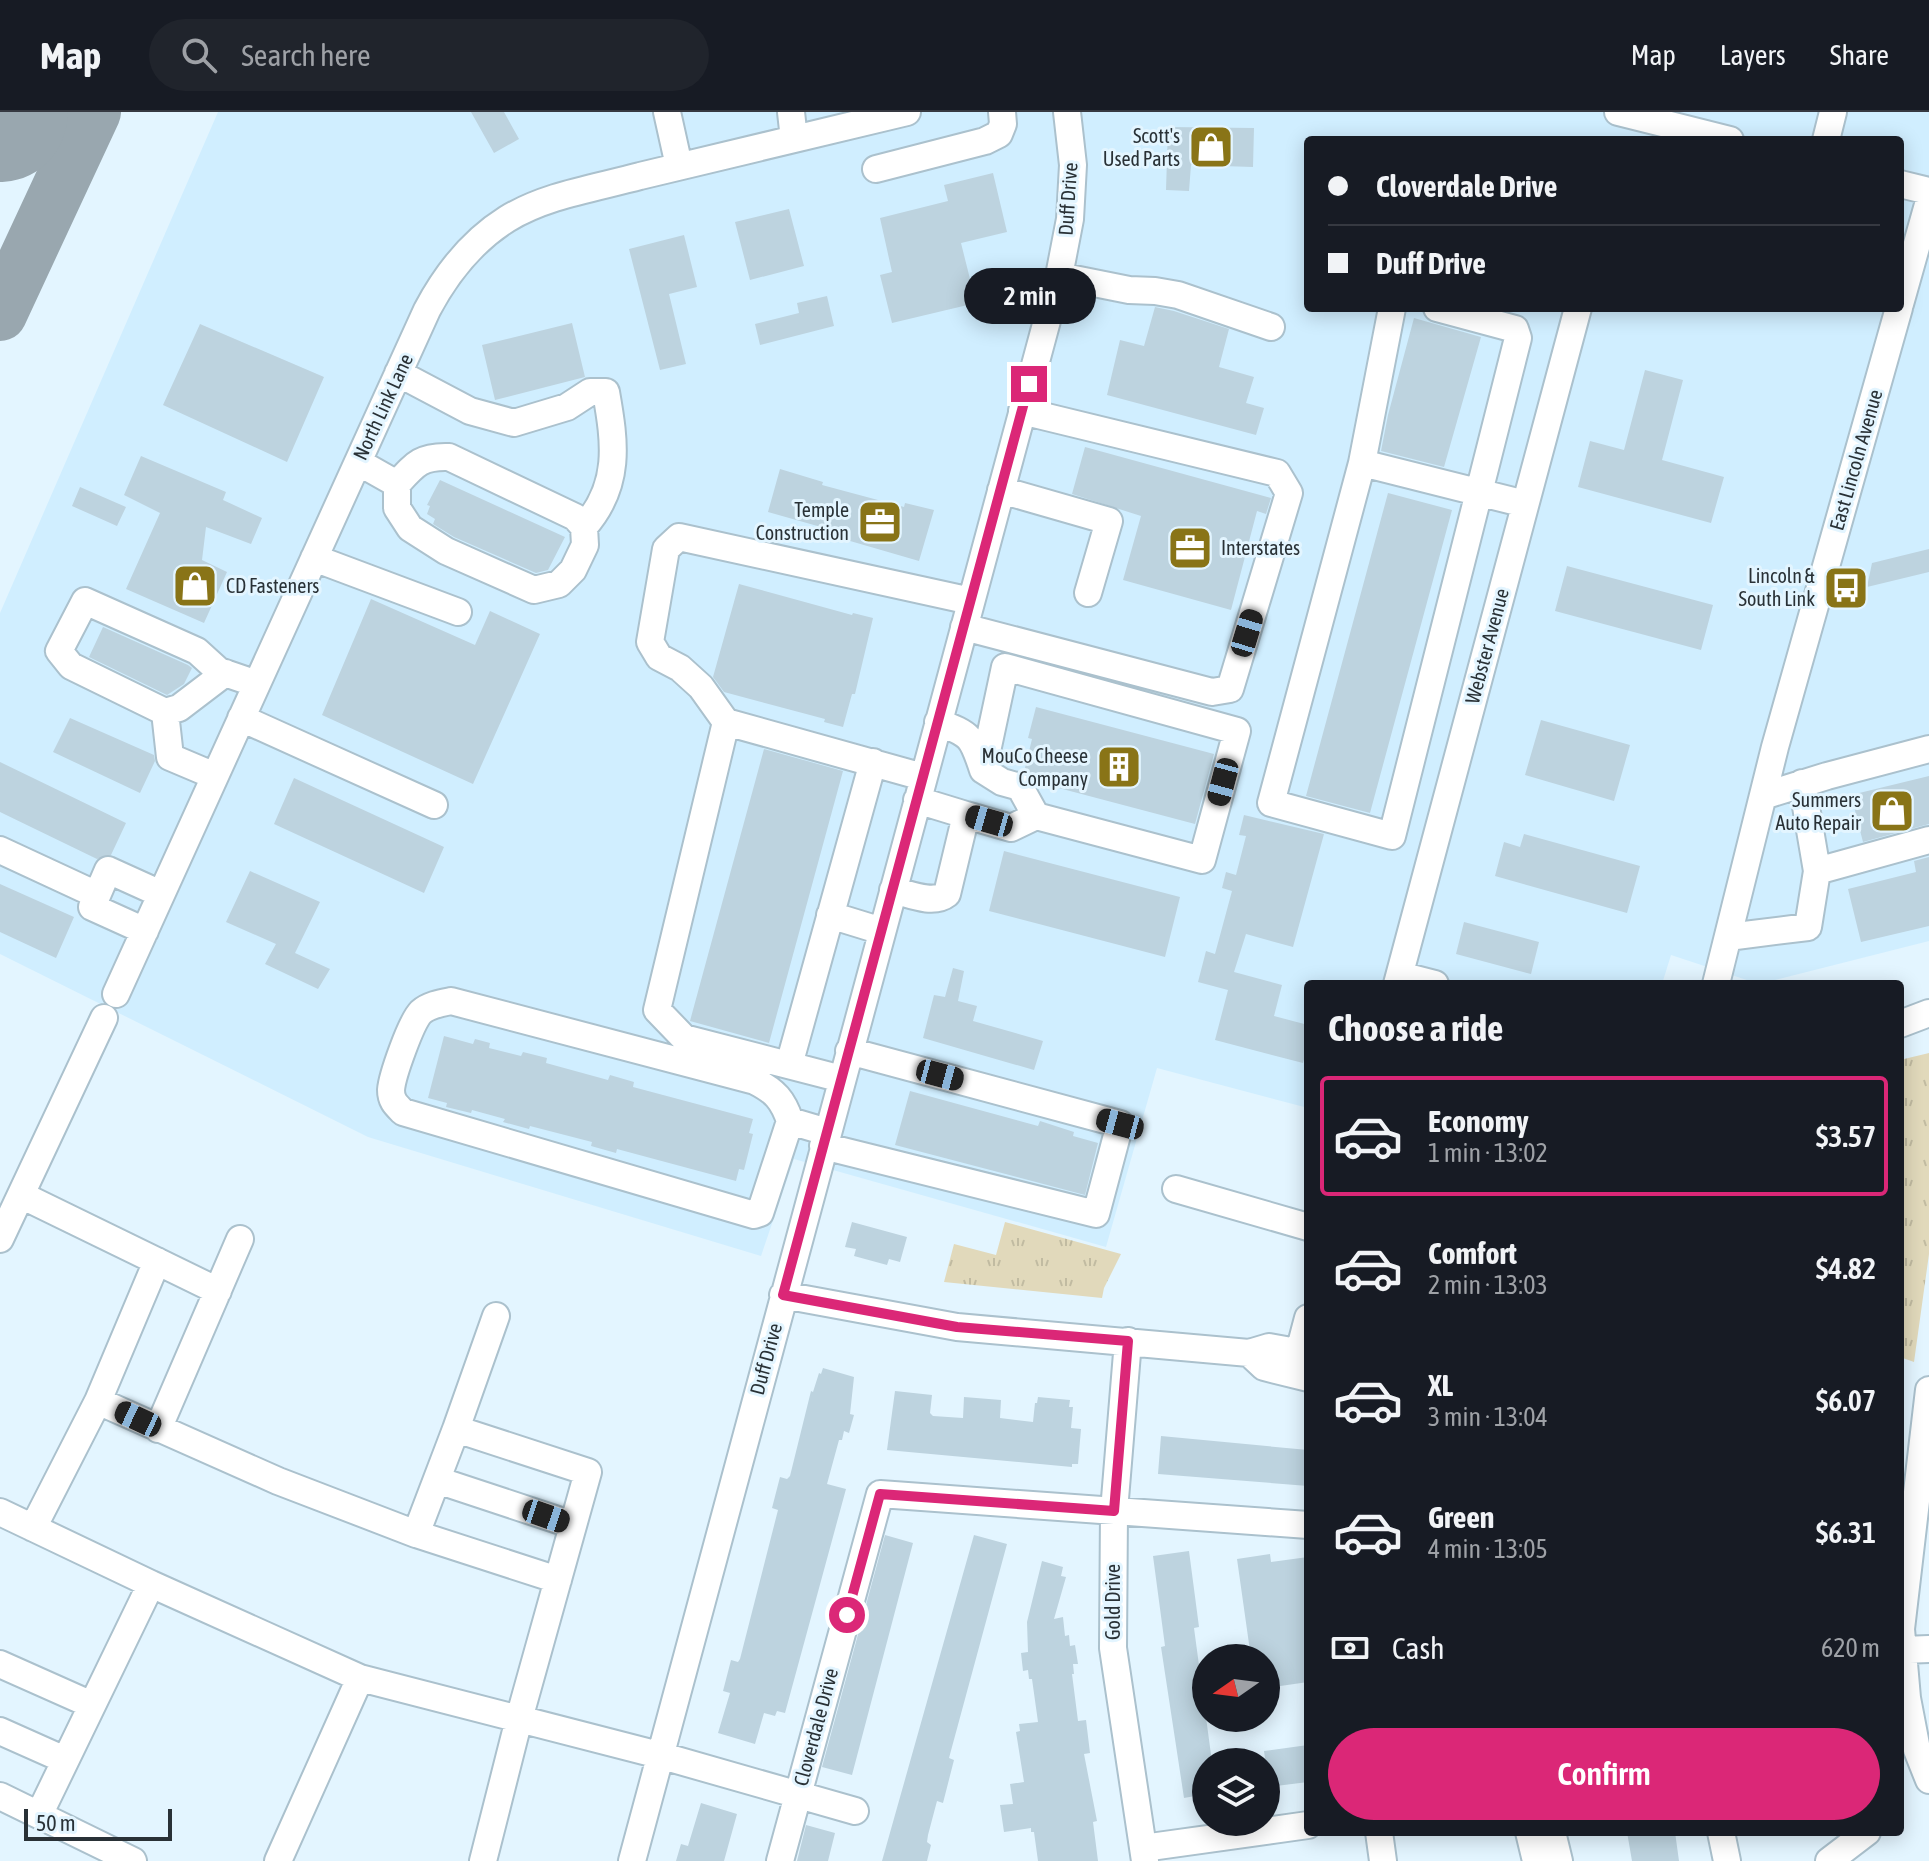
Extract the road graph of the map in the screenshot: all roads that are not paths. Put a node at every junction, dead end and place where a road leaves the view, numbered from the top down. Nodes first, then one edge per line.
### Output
1 (667, 112) edge
2 (791, 112) edge
3 (1002, 112) edge
4 (1067, 112) edge
5 (1833, 112) edge
6 (895, 113) edge
7 (1625, 120) edge
8 (1715, 129) edge
9 (1827, 136) edge
10 (794, 139) junction
11 (679, 166) junction
12 (876, 169) dead end
13 (1904, 185) edge
14 (1929, 191) edge
15 (1929, 201) edge
16 (1059, 276) junction
17 (1904, 292) edge
18 (1391, 312) edge
19 (1452, 312) edge
20 (1577, 312) edge
21 (1898, 312) edge
22 (1271, 327) dead end
23 (398, 373) junction
24 (1022, 411) junction
25 (358, 462) junction
26 (1362, 463) junction
27 (397, 484) junction
28 (1001, 490) junction
29 (1480, 493) junction
30 (1525, 504) junction
31 (584, 527) junction
32 (314, 558) junction
33 (1088, 593) dead end
34 (971, 601) junction
35 (458, 612) dead end
36 (964, 627) junction
37 (225, 673) junction
38 (257, 684) junction
39 (165, 712) junction
40 (241, 718) junction
41 (726, 722) junction
42 (938, 722) junction
43 (1929, 749) edge
44 (873, 762) junction
45 (983, 770) junction
46 (215, 776) junction
47 (1802, 783) junction
48 (920, 789) junction
49 (1763, 796) junction
50 (434, 805) dead end
51 (966, 815) junction
52 (1036, 816) junction
53 (1929, 840) edge
54 (0, 850) edge
55 (1817, 871) junction
56 (893, 890) junction
57 (161, 894) junction
58 (97, 895) junction
59 (830, 915) junction
60 (145, 931) junction
61 (882, 931) junction
62 (1728, 937) junction
63 (1398, 980) edge
64 (1717, 980) edge
65 (116, 994) dead end
66 (1929, 1013) edge
67 (104, 1018) dead end
68 (1904, 1022) edge
69 (849, 1051) junction
70 (789, 1065) junction
71 (842, 1079) junction
72 (790, 1121) junction
73 (825, 1139) junction
74 (1176, 1189) dead end
75 (21, 1195) junction
76 (760, 1213) junction
77 (1304, 1226) edge
78 (802, 1227) junction
79 (0, 1239) edge
80 (240, 1239) dead end
81 (157, 1261) junction
82 (218, 1291) junction
83 (783, 1295) junction
84 (496, 1316) dead end
85 (1128, 1341) junction
86 (1249, 1353) junction
87 (1303, 1353) edge
88 (1304, 1377) edge
89 (1929, 1390) edge
90 (98, 1401) junction
91 (158, 1429) junction
92 (456, 1429) junction
93 (437, 1480) junction
94 (1114, 1511) junction
95 (0, 1512) edge
96 (573, 1525) junction
97 (1304, 1525) edge
98 (33, 1528) junction
99 (416, 1534) junction
100 (558, 1580) junction
101 (151, 1584) junction
102 (1904, 1603) edge
103 (1904, 1633) edge
104 (1916, 1650) edge
105 (0, 1664) edge
106 (360, 1678) junction
107 (92, 1705) junction
108 (519, 1719) junction
109 (0, 1731) edge
110 (659, 1755) junction
111 (65, 1760) junction
112 (1929, 1780) edge
113 (797, 1795) junction
114 (0, 1796) edge
115 (855, 1811) dead end
116 (39, 1815) junction
117 (1304, 1826) edge
118 (1380, 1836) edge
119 (1530, 1836) edge
120 (1553, 1836) edge
121 (1722, 1836) edge
122 (1862, 1836) edge
123 (1144, 1854) edge
124 (133, 1861) edge
125 (278, 1861) edge
126 (483, 1861) edge
127 (632, 1861) edge
128 (780, 1861) edge
129 (1383, 1861) edge
130 (1536, 1861) edge
131 (1559, 1861) edge
132 (1727, 1861) edge
133 (1829, 1861) edge

1 - 11 street
2 - 10 street
3 - 12 street
4 - 16 street, Duff Drive
5 - 9 street
6 - 10 street, North Link Lane
7 - 8 street
10 - 11 street, North Link Lane
11 - 23 street, North Link Lane
13 - 14 street
15 - 17 street, East Lincoln Avenue
16 - 22 street
16 - 24 street, Duff Drive
18 - 26 street
19 - 29 street
20 - 30 street, Webster Avenue
21 - 49 street, East Lincoln Avenue
23 - 25 street, North Link Lane
23 - 31 street
24 - 28 street, Duff Drive
24 - 36 street
25 - 27 street
25 - 32 street, North Link Lane
26 - 29 street
26 - 29 street
27 - 31 street
27 - 31 street
28 - 33 street
28 - 34 street, Duff Drive
29 - 30 street
30 - 63 street, Webster Avenue
32 - 35 street
32 - 38 street, North Link Lane
34 - 36 street, Duff Drive
34 - 41 street
36 - 42 street, Duff Drive
37 - 38 street
37 - 39 street
37 - 39 street
38 - 40 street, North Link Lane
39 - 46 street
40 - 46 street, North Link Lane
40 - 50 street
41 - 44 street
41 - 70 street
42 - 45 street
42 - 48 street, Duff Drive
43 - 47 street
44 - 48 street
44 - 59 street
45 - 52 street
45 - 52 street
46 - 57 street, North Link Lane
47 - 49 street
47 - 55 street
48 - 51 street
48 - 56 street, Duff Drive
49 - 62 street, East Lincoln Avenue
51 - 52 street
51 - 56 street
53 - 55 street
54 - 58 street
55 - 62 street
56 - 61 street, Duff Drive
57 - 58 street
57 - 60 street, North Link Lane
58 - 60 street
59 - 61 street
59 - 70 street
60 - 65 street, North Link Lane
61 - 69 street, Duff Drive
62 - 64 street, East Lincoln Avenue
66 - 68 street
67 - 75 street
69 - 71 street, Duff Drive
69 - 73 street
70 - 71 street
71 - 73 street, Duff Drive
72 - 73 street
72 - 76 street
72 - 76 street
73 - 78 street, Duff Drive
74 - 77 street
75 - 79 street
75 - 81 street
76 - 78 street
78 - 83 street, Duff Drive
80 - 82 street
81 - 82 street
81 - 90 street
82 - 91 street
83 - 85 street
83 - 110 street, Duff Drive
84 - 92 street
85 - 86 street
85 - 94 street, Gold Drive
86 - 87 street
86 - 88 street
89 - 102 street
90 - 91 street
90 - 98 street
91 - 99 street
92 - 93 street
92 - 96 street
93 - 96 street
93 - 99 street
94 - 97 street
94 - 113 street, Cloverdale Drive
94 - 123 street, Gold Drive
95 - 98 street
96 - 100 street
98 - 101 street
99 - 100 street
100 - 108 street
101 - 106 street
101 - 107 street
103 - 104 street
104 - 112 street
105 - 107 street
106 - 108 street
106 - 125 street
107 - 111 street
108 - 110 street
108 - 126 street
109 - 111 street
110 - 113 street
110 - 127 street, Duff Drive
111 - 116 street
113 - 115 street
113 - 128 street, Cloverdale Drive
114 - 116 street
116 - 124 street
117 - 123 street
118 - 129 street
119 - 130 street
120 - 131 street
121 - 132 street
122 - 133 street

